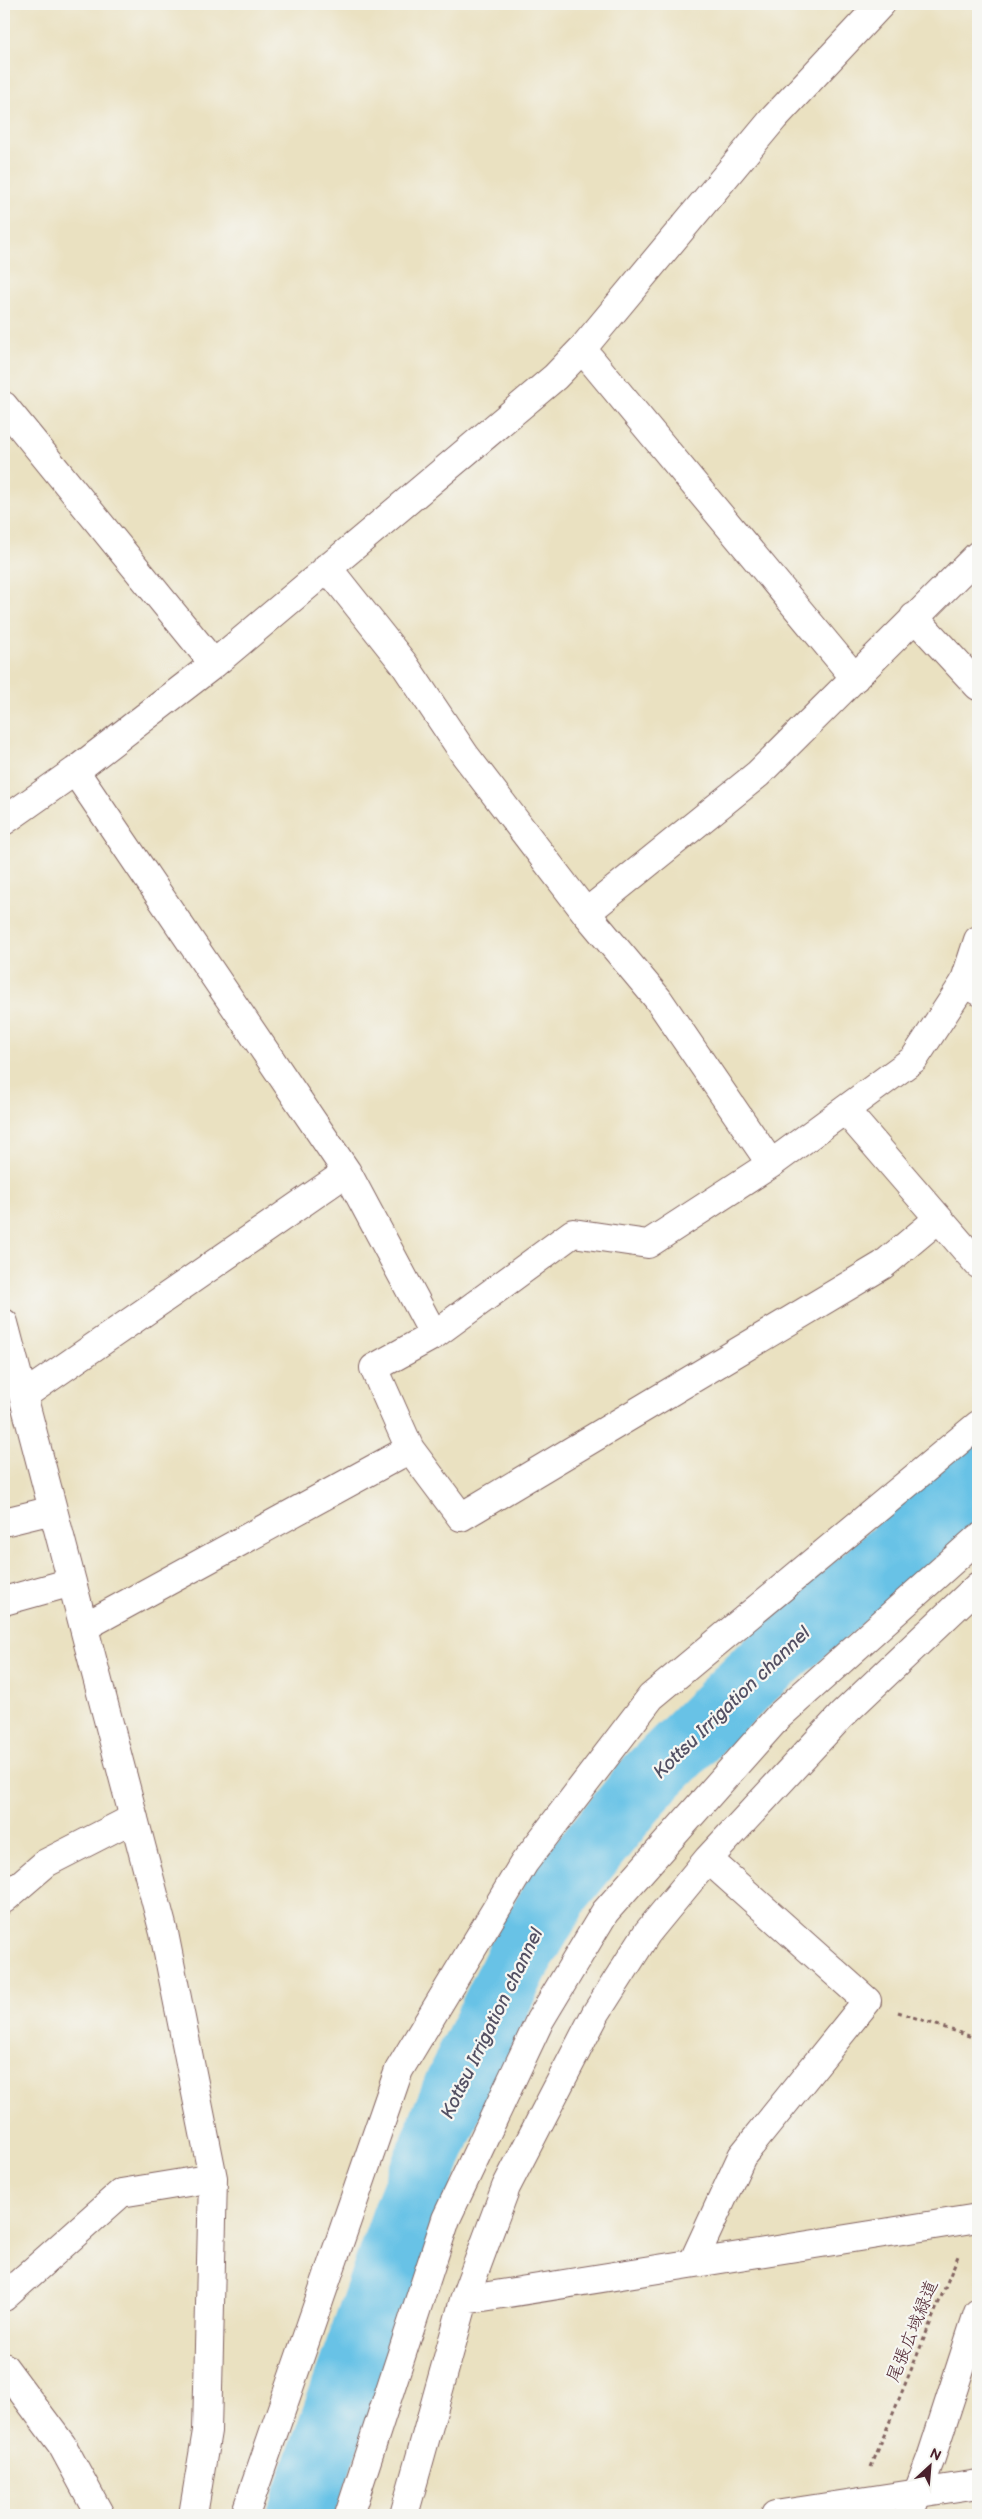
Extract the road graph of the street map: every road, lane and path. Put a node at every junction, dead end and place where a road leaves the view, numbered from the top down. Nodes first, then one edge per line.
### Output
1 (881, 4) edge
2 (582, 349) junction
3 (4, 406) edge
4 (978, 555) edge
5 (327, 567) junction
6 (914, 617) junction
7 (214, 664) junction
8 (855, 678) junction
9 (978, 686) edge
10 (75, 771) junction
11 (4, 821) edge
12 (586, 913) junction
13 (978, 940) edge
14 (971, 987) edge
15 (845, 1110) junction
16 (771, 1164) junction
17 (347, 1172) junction
18 (938, 1219) junction
19 (978, 1264) edge
20 (4, 1323) edge
21 (434, 1335) junction
22 (23, 1396) junction
23 (978, 1424) edge
24 (410, 1449) junction
25 (53, 1510) junction
26 (4, 1522) edge
27 (978, 1538) edge
28 (72, 1582) junction
29 (978, 1586) edge
30 (4, 1601) edge
31 (84, 1627) junction
32 (134, 1818) junction
33 (708, 1859) junction
34 (4, 1899) edge
35 (867, 2001) junction
36 (978, 2039) edge
37 (213, 2178) junction
38 (975, 2219) edge
39 (693, 2262) junction
40 (4, 2298) edge
41 (464, 2300) junction
42 (978, 2313) edge
43 (4, 2367) edge
44 (871, 2468) dead end
45 (978, 2484) edge
46 (913, 2505) edge
47 (100, 2515) edge
48 (193, 2515) edge
49 (245, 2515) edge
50 (349, 2515) edge
51 (404, 2515) edge
52 (775, 2515) edge

1 - 2 street
2 - 5 street
2 - 8 street
3 - 7 street
4 - 6 street
5 - 7 street
5 - 12 street
6 - 8 street
6 - 9 street
7 - 10 street
8 - 12 street
10 - 11 street
10 - 17 street
12 - 16 street
13 - 14 street
14 - 15 street
15 - 16 street
15 - 18 street
16 - 21 street
17 - 21 street
17 - 22 street
18 - 19 street
18 - 24 street
20 - 22 street
21 - 24 street
22 - 25 street
23 - 49 street
24 - 31 street
25 - 26 street
25 - 28 street
27 - 50 street
28 - 30 street
28 - 31 street
29 - 33 street
31 - 32 street
32 - 34 street
32 - 37 street
33 - 35 street
33 - 41 street
35 - 36 path
35 - 39 street
37 - 40 street
37 - 48 street
38 - 39 street
38 - 44 path, 尾張広域緑道
39 - 41 street
41 - 51 street
42 - 46 street
43 - 47 street
45 - 46 street
46 - 52 street

